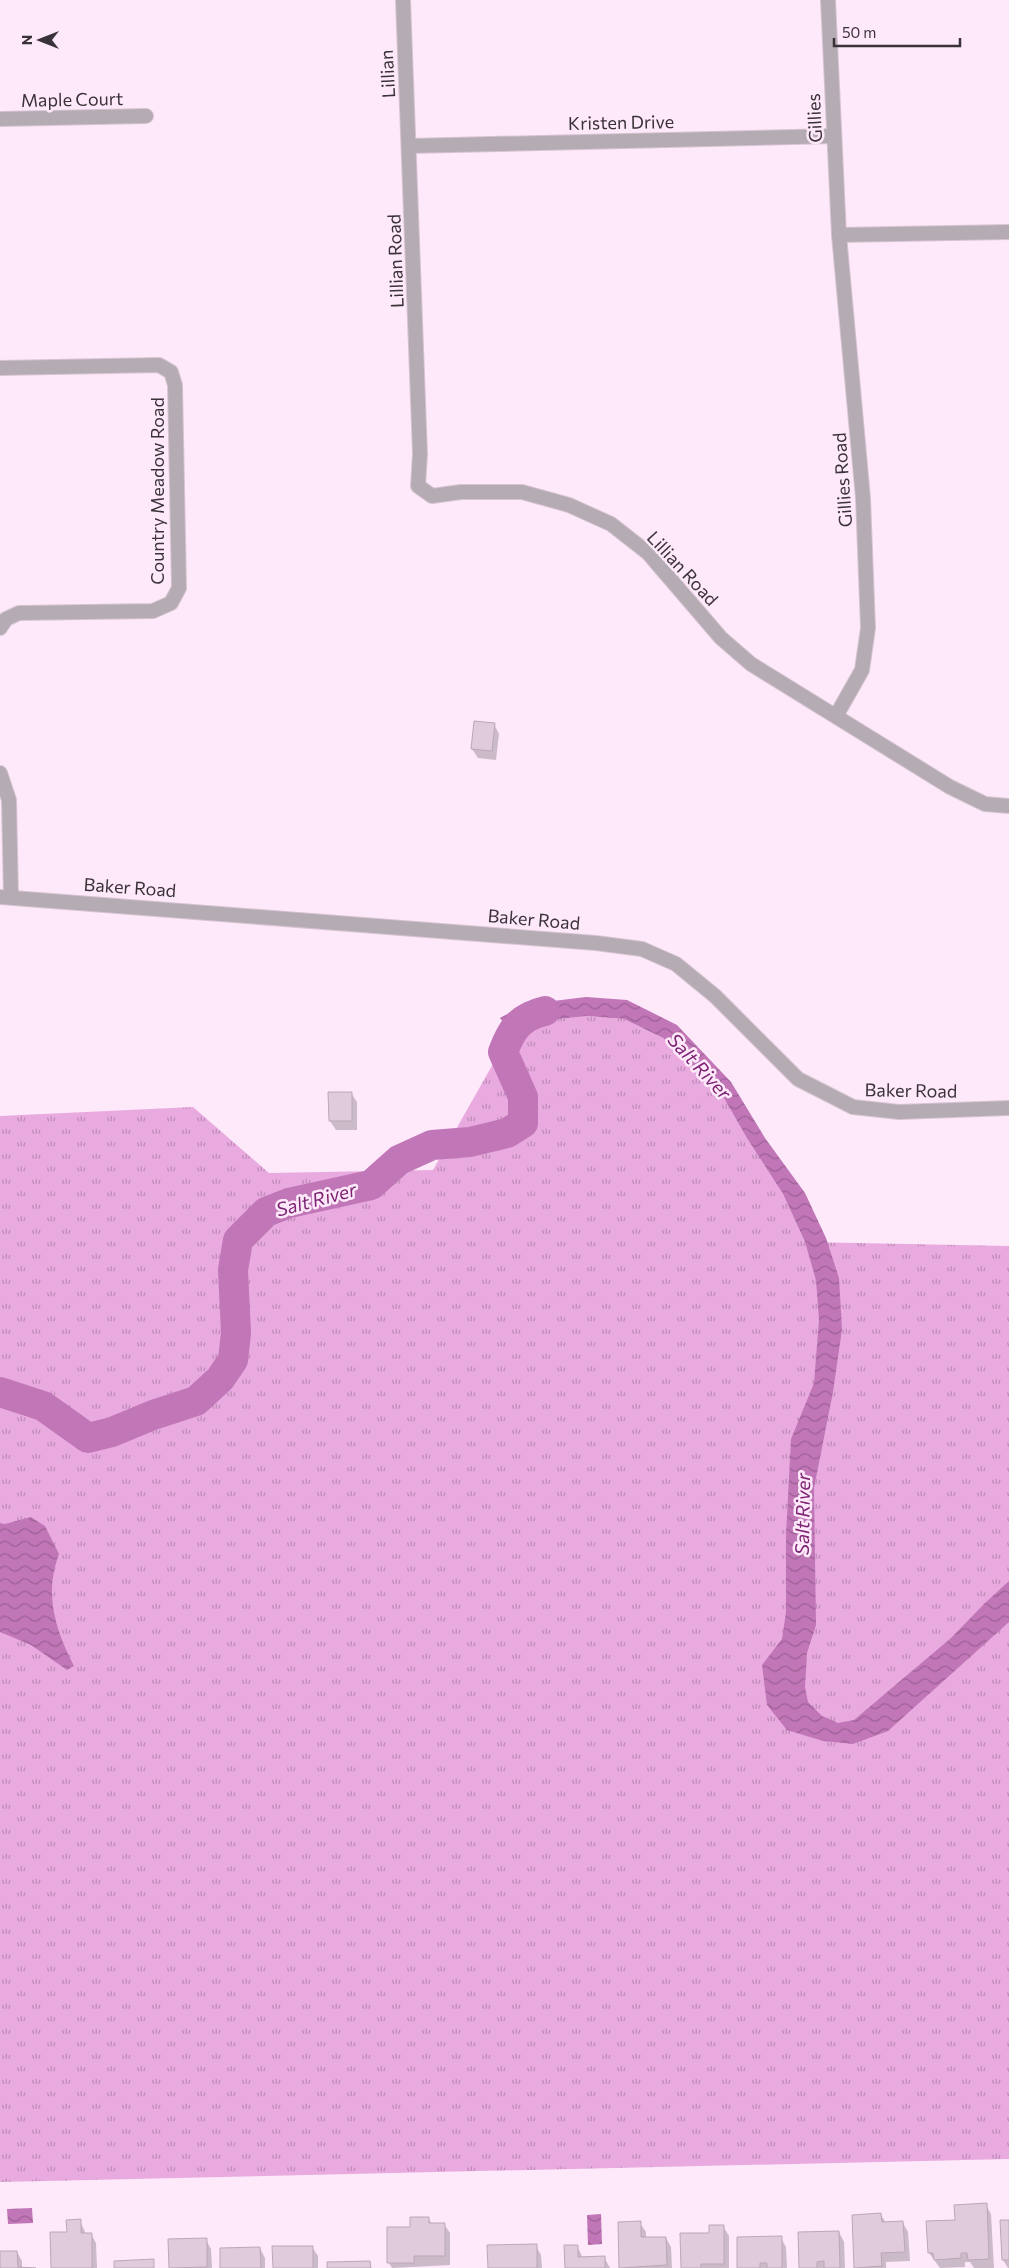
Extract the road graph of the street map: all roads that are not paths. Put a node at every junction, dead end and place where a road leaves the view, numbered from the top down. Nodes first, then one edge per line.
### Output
1 (403, 0) edge
2 (828, 0) edge
3 (146, 116) dead end
4 (0, 119) edge
5 (834, 136) junction
6 (409, 146) junction
7 (1009, 232) edge
8 (839, 235) junction
9 (0, 368) edge
10 (0, 628) edge
11 (836, 716) junction
12 (0, 773) edge
13 (1009, 806) edge
14 (5, 897) edge
15 (1009, 1108) edge

1 - 6 street, Lillian
2 - 5 street, Gillies
3 - 4 street, Maple Court
5 - 6 street, Kristen Drive
5 - 8 street, Gillies
6 - 11 street, Lillian Road
7 - 8 street
8 - 11 street, Gillies Road
9 - 10 street, Country Meadow Road
11 - 13 street, Lillian Road
12 - 14 street
14 - 15 street, Baker Road

